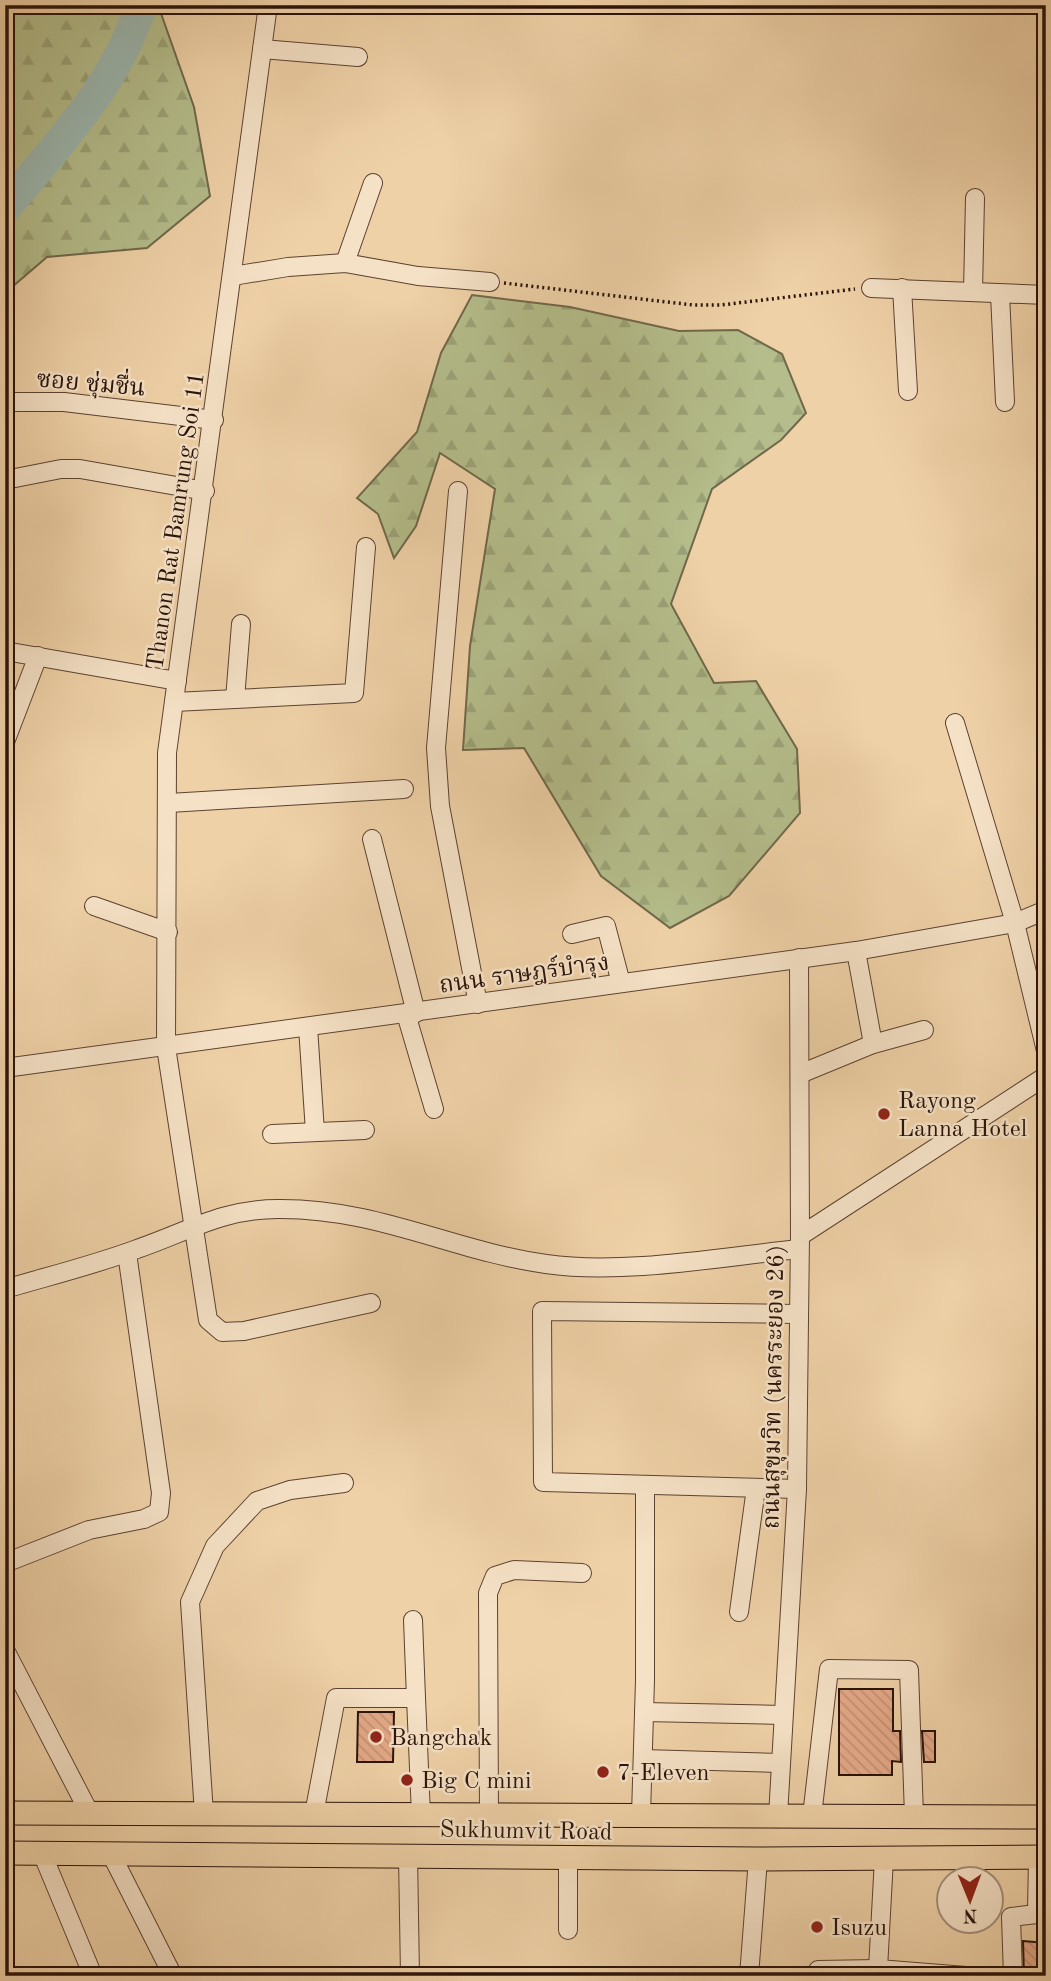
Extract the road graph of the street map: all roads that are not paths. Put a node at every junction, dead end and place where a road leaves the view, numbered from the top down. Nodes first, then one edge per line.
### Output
1 (268, 5) edge
2 (262, 49) junction
3 (358, 57) dead end
4 (373, 183) dead end
5 (975, 198) dead end
6 (345, 263) junction
7 (233, 276) junction
8 (490, 282) road end
9 (871, 288) road end
10 (902, 288) junction
11 (973, 292) junction
12 (1000, 294) junction
13 (1046, 295) edge
14 (908, 391) dead end
15 (5, 402) edge
16 (1005, 402) dead end
17 (214, 420) junction
18 (5, 480) edge
19 (205, 491) junction
20 (458, 491) dead end
21 (366, 547) dead end
22 (240, 624) dead end
23 (5, 651) edge
24 (38, 656) junction
25 (177, 681) junction
26 (235, 699) junction
27 (174, 702) junction
28 (955, 723) dead end
29 (5, 742) edge
30 (404, 789) dead end
31 (169, 803) junction
32 (372, 839) dead end
33 (94, 906) dead end
34 (1046, 910) edge
35 (1014, 923) junction
36 (168, 932) junction
37 (572, 934) dead end
38 (856, 951) junction
39 (799, 958) junction
40 (621, 984) junction
41 (478, 1004) junction
42 (411, 1013) junction
43 (308, 1027) junction
44 (923, 1030) dead end
45 (873, 1044) junction
46 (166, 1046) junction
47 (1046, 1051) edge
48 (5, 1068) edge
49 (800, 1074) junction
50 (1046, 1076) edge
51 (434, 1109) dead end
52 (365, 1130) dead end
53 (315, 1132) junction
54 (272, 1134) dead end
55 (195, 1225) junction
56 (800, 1243) junction
57 (127, 1253) junction
58 (5, 1289) edge
59 (371, 1303) dead end
60 (799, 1314) junction
61 (344, 1483) dead end
62 (645, 1485) junction
63 (757, 1488) junction
64 (797, 1489) junction
65 (5, 1563) edge
66 (582, 1573) dead end
67 (739, 1612) dead end
68 (413, 1619) dead end
69 (5, 1650) edge
70 (416, 1698) junction
71 (644, 1712) junction
72 (782, 1716) junction
73 (643, 1759) junction
74 (780, 1763) junction
75 (5, 1813) edge
76 (90, 1814) junction
77 (204, 1814) junction
78 (314, 1814) junction
79 (421, 1815) junction
80 (489, 1815) junction
81 (641, 1815) junction
82 (778, 1816) junction
83 (812, 1816) junction
84 (914, 1816) junction
85 (1046, 1817) edge
86 (110, 1852) junction
87 (5, 1853) edge
88 (42, 1853) junction
89 (408, 1855) junction
90 (568, 1856) junction
91 (1042, 1857) edge
92 (884, 1858) junction
93 (758, 1859) junction
94 (1042, 1913) edge
95 (568, 1930) dead end
96 (878, 1969) junction
97 (93, 1976) edge
98 (173, 1976) edge
99 (410, 1976) edge
100 (749, 1976) edge
101 (818, 1976) edge
102 (966, 1976) edge
103 (1013, 1976) edge

1 - 2 street, Thanon Rat Bamrung Soi 11
2 - 3 street
2 - 7 street, Thanon Rat Bamrung Soi 11
4 - 6 street
5 - 11 street
6 - 7 street
6 - 8 street
7 - 17 street, Thanon Rat Bamrung Soi 11
9 - 10 street
10 - 11 street
10 - 14 street
11 - 12 street
12 - 13 street
12 - 16 street
15 - 17 street, ซอย ชุ่มชื่น
17 - 19 street, Thanon Rat Bamrung Soi 11
18 - 19 street
19 - 25 street, Thanon Rat Bamrung Soi 11
20 - 41 street
21 - 26 street
22 - 26 street
23 - 24 street
24 - 25 street
24 - 29 street
25 - 27 street, Thanon Rat Bamrung Soi 11
26 - 27 street
27 - 31 street, Thanon Rat Bamrung Soi 11
28 - 35 street
30 - 31 street
31 - 36 street, Thanon Rat Bamrung Soi 11
32 - 42 street
33 - 36 street
34 - 35 street, ถนน ราษฎร์บำรุง
35 - 38 street, ถนน ราษฎร์บำรุง
35 - 47 street
36 - 46 street, Thanon Rat Bamrung Soi 11
37 - 40 street
38 - 39 street, ถนน ราษฎร์บำรุง
38 - 45 street
39 - 40 street, ถนน ราษฎร์บำรุง
39 - 49 street, ถนนสุขุมวิท (นครระยอง 26)
40 - 41 street, ถนน ราษฎร์บำรุง
41 - 42 street, ถนน ราษฎร์บำรุง
42 - 43 street, ถนน ราษฎร์บำรุง
42 - 51 street
43 - 46 street, ถนน ราษฎร์บำรุง
43 - 53 street
44 - 45 street
45 - 49 street
46 - 48 street, ถนน ราษฎร์บำรุง
46 - 55 street, Thanon Rat Bamrung Soi 11
49 - 56 street, ถนนสุขุมวิท (นครระยอง 26)
50 - 56 street
52 - 53 street
53 - 54 street
55 - 56 street
55 - 57 street
55 - 59 street, Thanon Rat Bamrung Soi 11
56 - 60 street, ถนนสุขุมวิท (นครระยอง 26)
57 - 58 street
57 - 65 street
60 - 62 street
60 - 64 street, ถนนสุขุมวิท (นครระยอง 26)
61 - 77 street
62 - 63 street
62 - 71 street
63 - 64 street
63 - 67 street
64 - 72 street, ถนนสุขุมวิท (นครระยอง 26)
66 - 80 street
68 - 70 street
69 - 76 street
70 - 78 street
70 - 79 street
71 - 72 street
71 - 73 street
72 - 74 street, ถนนสุขุมวิท (นครระยอง 26)
73 - 74 street
73 - 81 street
74 - 82 street, ถนนสุขุมวิท (นครระยอง 26)
75 - 76 main road, Sukhumvit Road
76 - 77 main road, Sukhumvit Road
77 - 78 main road, Sukhumvit Road
78 - 79 main road, Sukhumvit Road
79 - 80 main road, Sukhumvit Road
80 - 81 main road, Sukhumvit Road
81 - 82 main road, Sukhumvit Road
82 - 83 main road, Sukhumvit Road
83 - 84 main road, Sukhumvit Road
83 - 84 street
84 - 85 main road, Sukhumvit Road
86 - 88 main road, Sukhumvit Road
86 - 89 main road, Sukhumvit Road
86 - 98 street
87 - 88 main road, Sukhumvit Road
88 - 97 street
89 - 90 main road, Sukhumvit Road
89 - 99 street
90 - 93 main road, Sukhumvit Road
90 - 95 street
91 - 92 main road, Sukhumvit Road
91 - 94 street
92 - 93 main road, Sukhumvit Road
92 - 96 street
93 - 100 street
94 - 103 street
96 - 101 street
96 - 102 street

